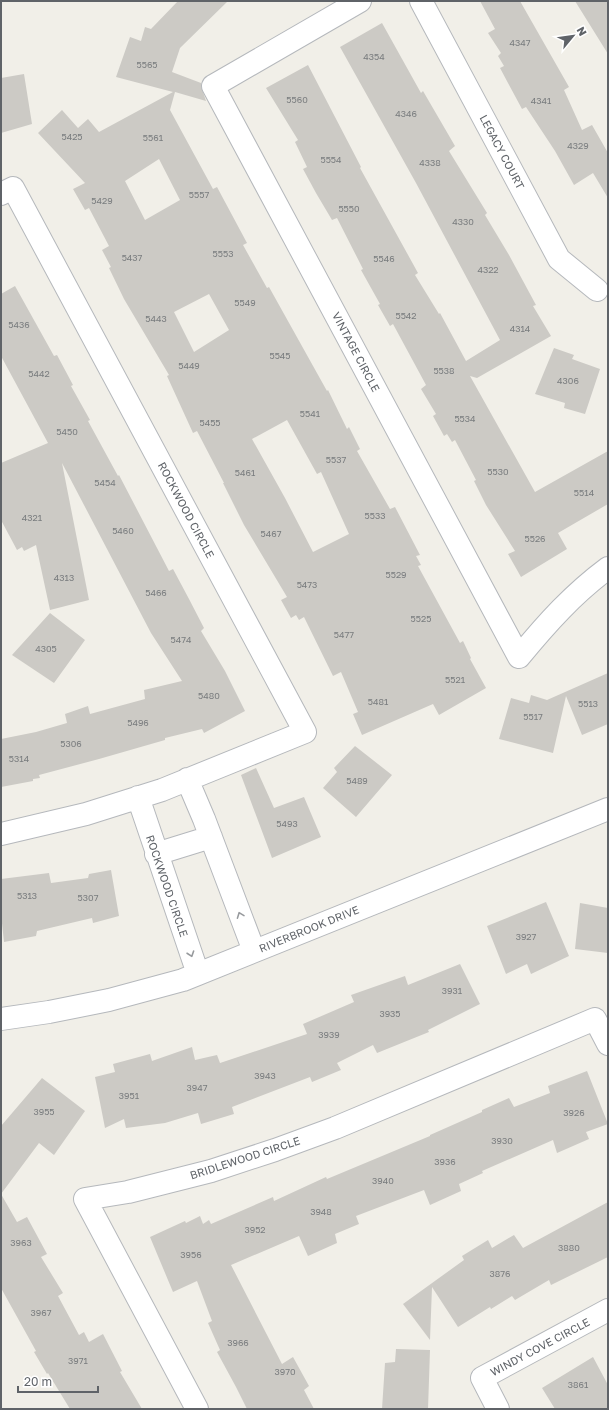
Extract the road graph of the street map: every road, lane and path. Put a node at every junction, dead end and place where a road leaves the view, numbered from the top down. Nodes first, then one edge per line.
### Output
1 (360, 1) edge
2 (421, 1) edge
3 (1, 194) edge
4 (597, 290) dead end
5 (608, 568) edge
6 (187, 779) junction
7 (138, 797) junction
8 (608, 809) edge
9 (1, 834) edge
10 (211, 837) junction
11 (156, 854) junction
12 (254, 951) junction
13 (198, 974) junction
14 (1, 1019) edge
15 (608, 1044) edge
16 (608, 1310) edge
17 (197, 1409) edge
18 (498, 1409) edge

1 - 5 street, VINTAGE CIRCLE
2 - 4 street, LEGACY COURT
3 - 6 street, ROCKWOOD CIRCLE
6 - 7 street, ROCKWOOD CIRCLE
6 - 10 street
7 - 9 street, ROCKWOOD CIRCLE
7 - 11 street, ROCKWOOD CIRCLE
8 - 12 street, RIVERBROOK DRIVE
10 - 11 street
12 -> 10 street
11 -> 13 street, ROCKWOOD CIRCLE
12 - 13 street, RIVERBROOK DRIVE
13 - 14 street, RIVERBROOK DRIVE
15 - 17 street, BRIDLEWOOD CIRCLE
16 - 18 street, WINDY COVE CIRCLE

